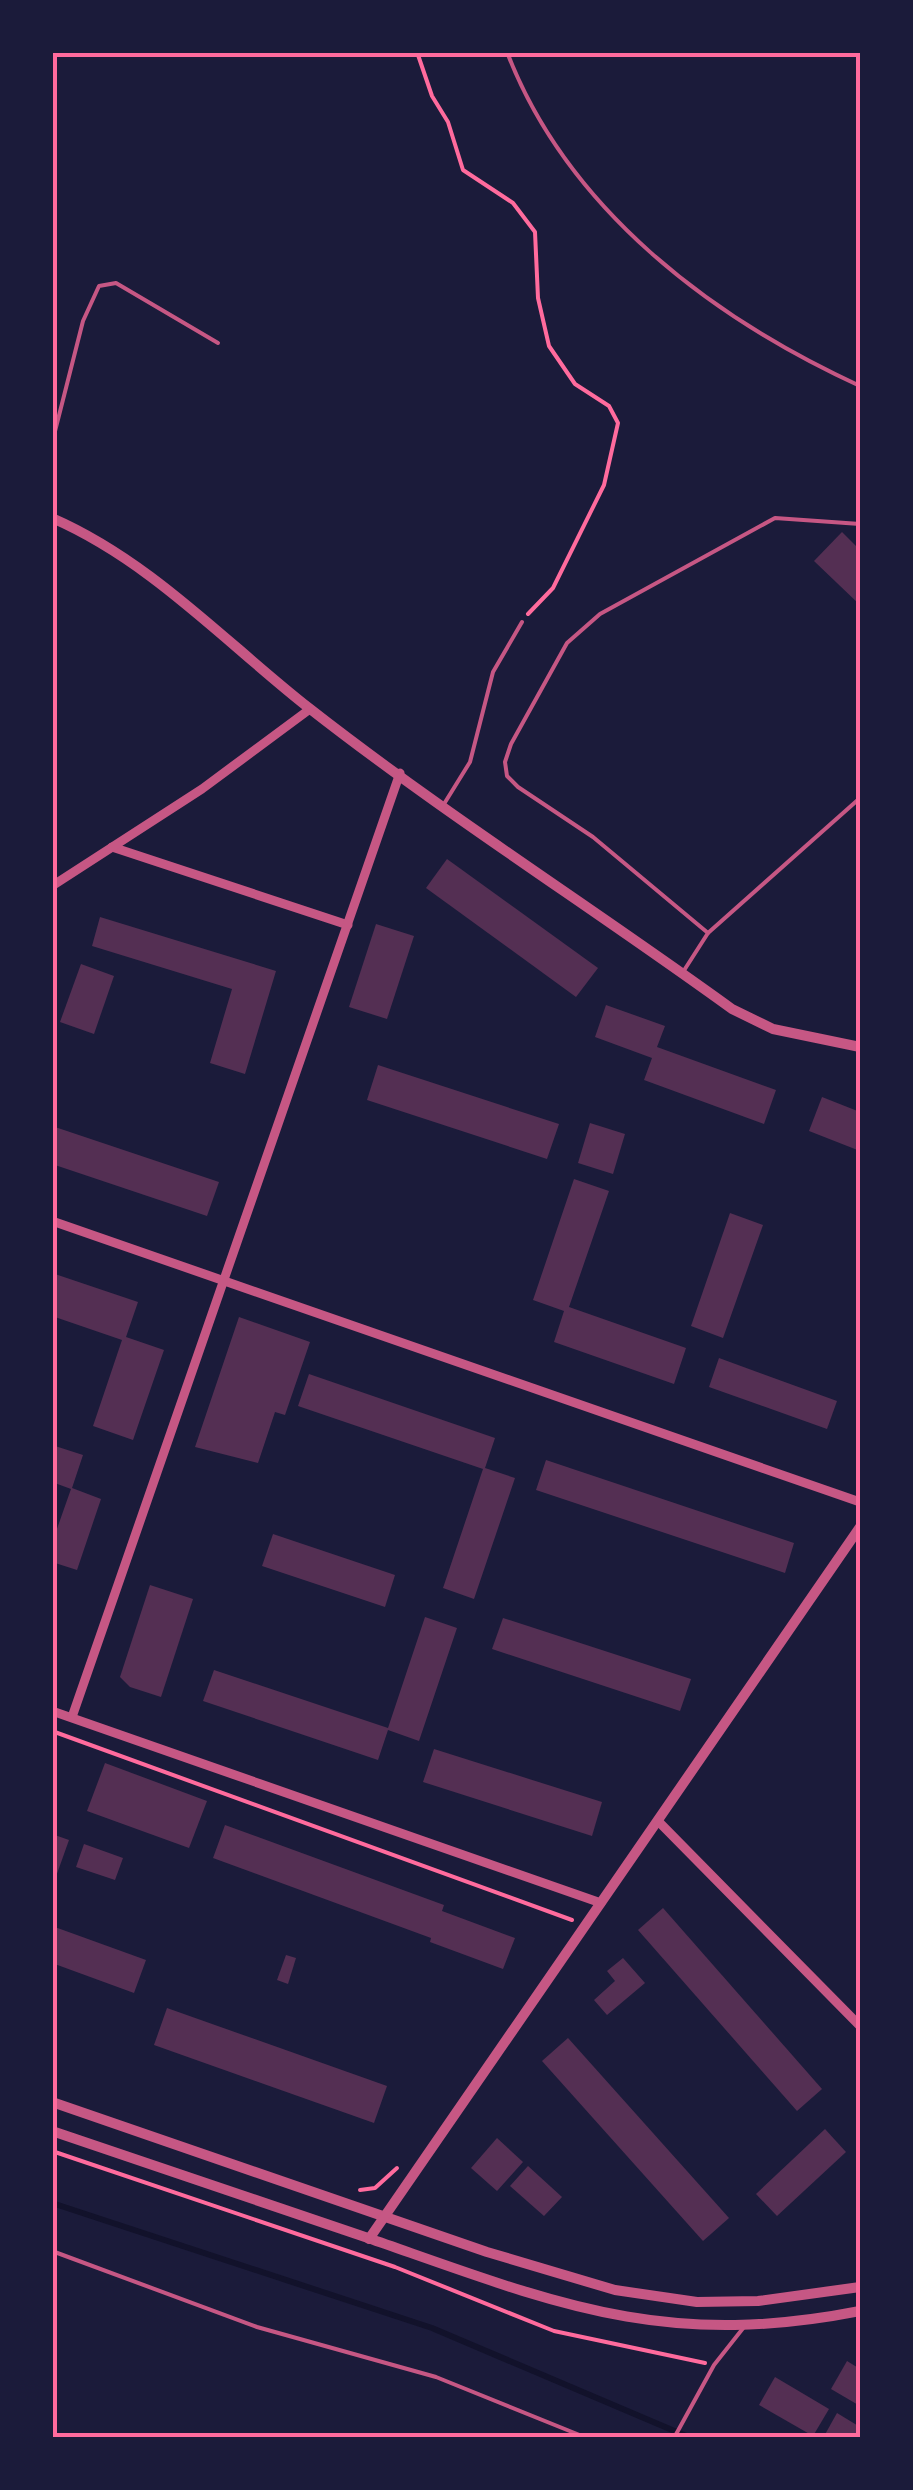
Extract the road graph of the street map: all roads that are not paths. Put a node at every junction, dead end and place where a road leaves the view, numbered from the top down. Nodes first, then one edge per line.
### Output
1 (506, 52) edge
2 (218, 343) dead end
3 (860, 386) edge
4 (52, 443) edge
5 (52, 518) edge
6 (860, 524) edge
7 (522, 622) road end
8 (310, 709) junction
9 (400, 772) junction
10 (860, 798) edge
11 (444, 804) junction
12 (112, 847) junction
13 (52, 886) edge
14 (348, 925) junction
15 (708, 934) junction
16 (682, 973) junction
17 (860, 1047) edge
18 (52, 1221) edge
19 (226, 1280) junction
20 (860, 1502) edge
21 (860, 1527) edge
22 (52, 1710) edge
23 (72, 1717) junction
24 (658, 1821) junction
25 (601, 1903) junction
26 (860, 2026) edge
27 (52, 2102) edge
28 (52, 2131) edge
29 (382, 2216) junction
30 (369, 2238) junction
31 (52, 2251) edge
32 (860, 2287) edge
33 (860, 2311) edge
34 (744, 2328) junction
35 (587, 2438) edge
36 (674, 2438) edge

1 - 3 lane
2 - 4 lane
5 - 8 street
6 - 15 lane
7 - 11 lane
8 - 9 street
8 - 12 street
9 - 11 street
9 - 14 street
10 - 15 lane
11 - 16 street
12 - 13 street
12 - 14 street
14 - 19 street
15 - 16 lane
16 - 17 street
18 - 19 street
19 - 20 street
19 - 23 street
21 - 24 street
22 - 23 street
23 - 25 street
24 - 25 street
24 - 26 street
25 - 29 street
27 - 29 street
28 - 30 street
29 - 30 street
29 - 32 street
30 - 34 street
31 - 35 lane
33 - 34 street
34 - 36 lane

